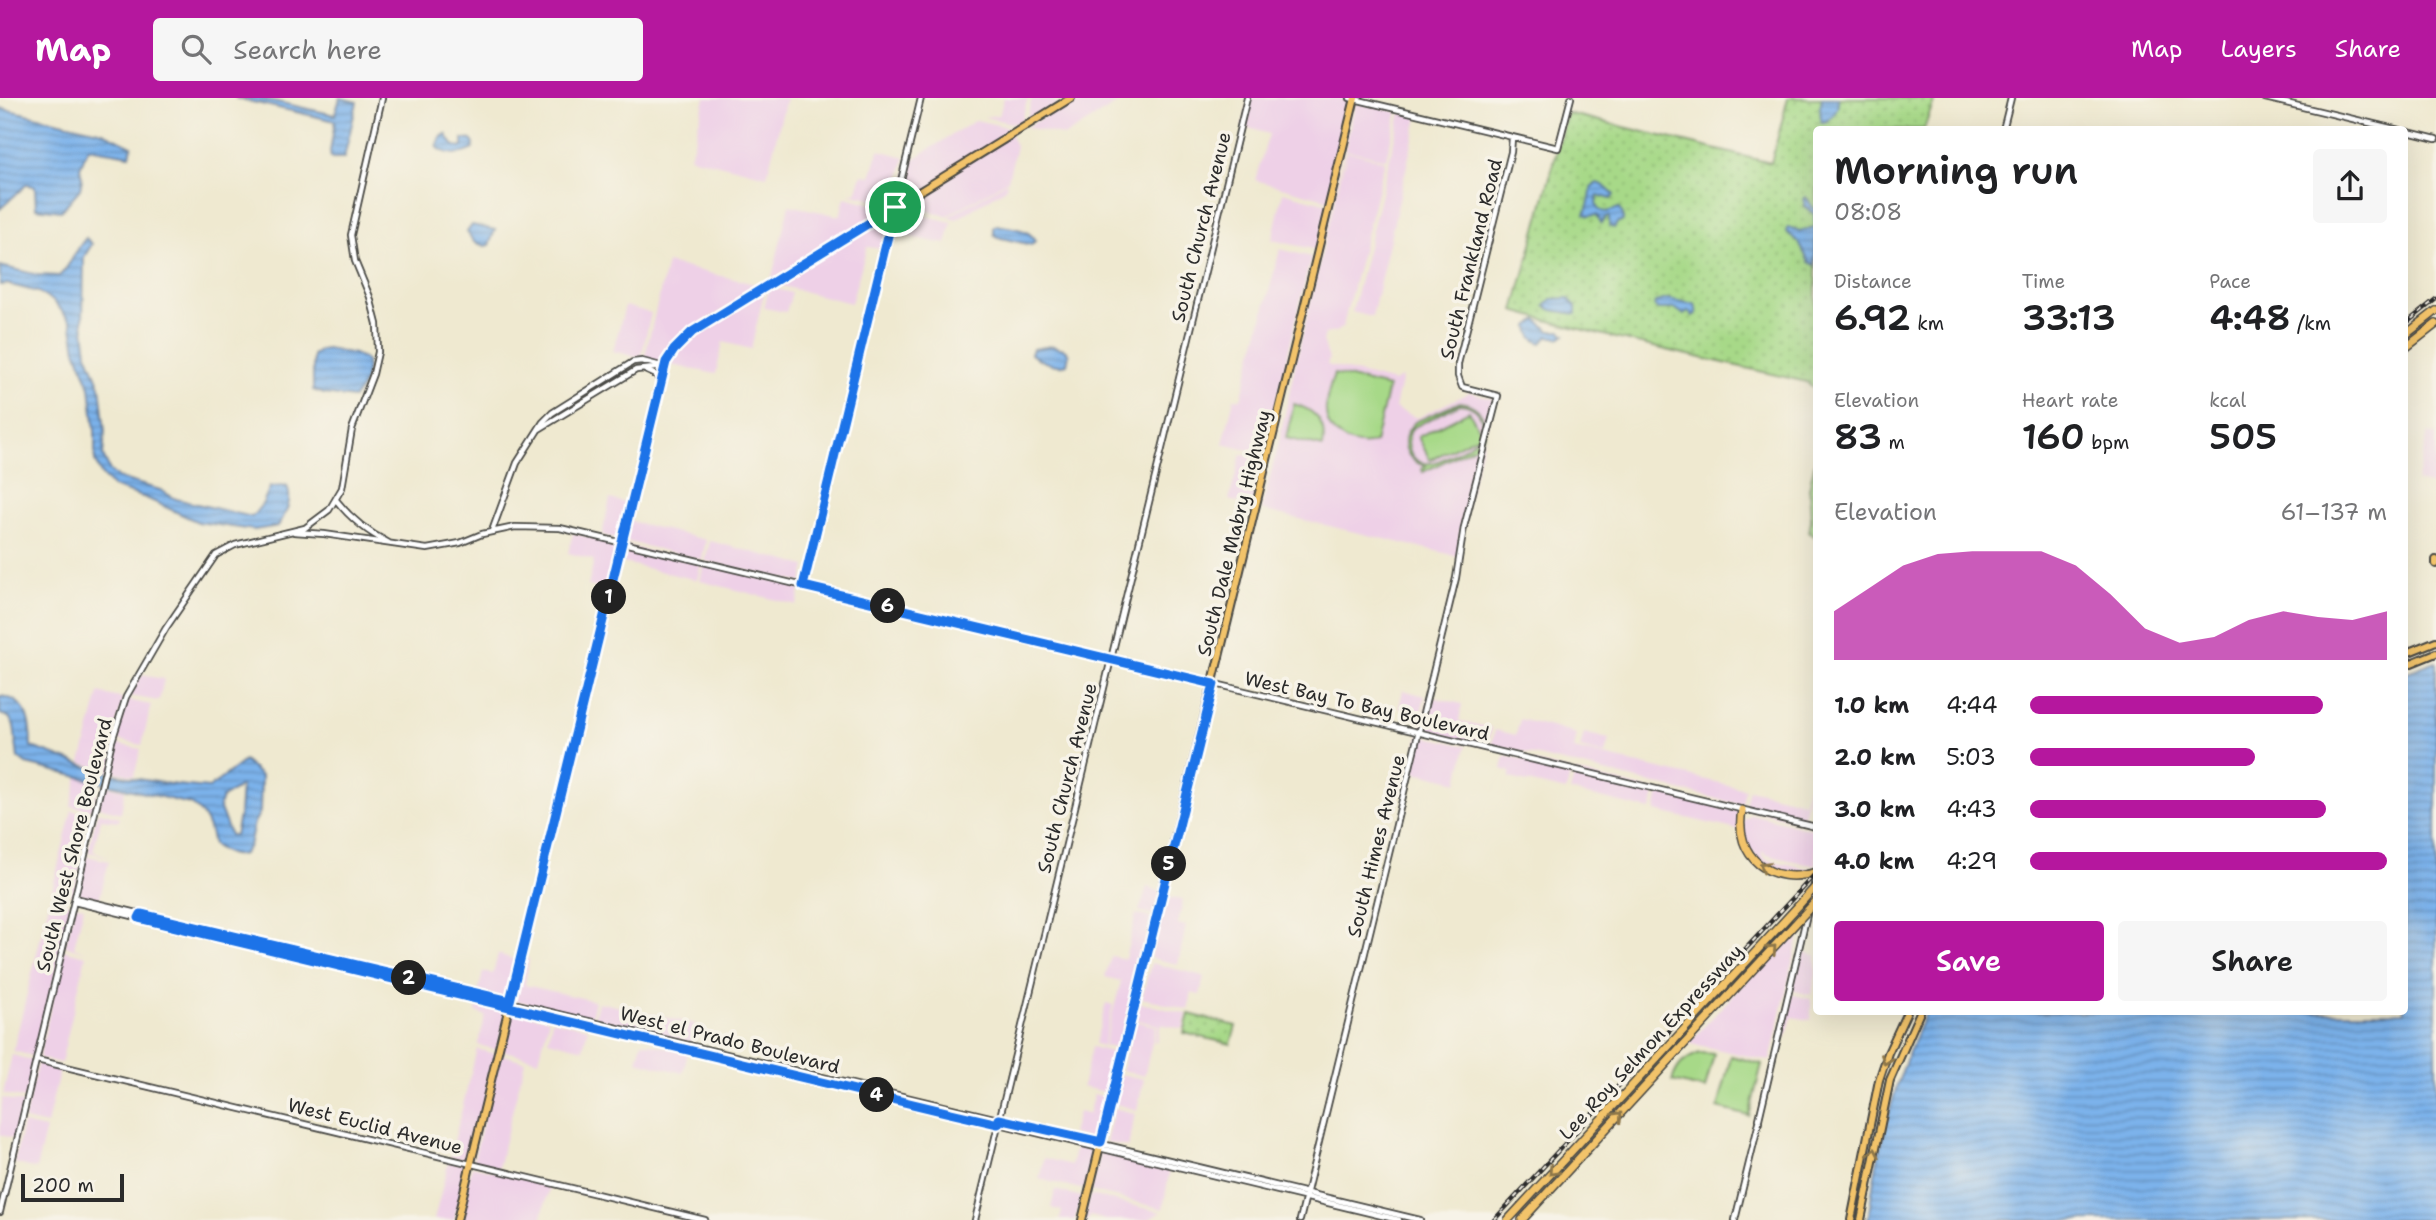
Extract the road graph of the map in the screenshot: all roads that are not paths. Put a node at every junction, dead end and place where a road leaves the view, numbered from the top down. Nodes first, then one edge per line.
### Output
1 (382, 98) edge
2 (921, 98) edge
3 (1071, 98) edge
4 (1247, 98) edge
5 (1354, 98) edge
6 (1571, 98) edge
7 (2011, 98) edge
8 (2265, 98) edge
9 (2004, 126) edge
10 (2382, 126) edge
11 (2408, 132) edge
12 (1512, 138) junction
13 (2436, 139) edge
14 (895, 207) junction
15 (2436, 311) edge
16 (2436, 324) edge
17 (2408, 333) edge
18 (2408, 346) edge
19 (665, 367) junction
20 (641, 369) junction
21 (661, 381) junction
22 (578, 396) junction
23 (1498, 396) joint
24 (582, 403) junction
25 (538, 430) junction
26 (336, 500) junction
27 (492, 531) junction
28 (294, 533) junction
29 (623, 542) junction
30 (395, 545) junction
31 (803, 586) junction
32 (2436, 642) edge
33 (2408, 652) edge
34 (2436, 653) edge
35 (1110, 659) junction
36 (2408, 664) edge
37 (1214, 684) junction
38 (1418, 733) junction
39 (1742, 810) junction
40 (1751, 812) junction
41 (1740, 823) junction
42 (1813, 826) edge
43 (1813, 874) edge
44 (1813, 887) edge
45 (1813, 889) edge
46 (74, 900) junction
47 (1813, 904) edge
48 (510, 1004) junction
49 (531, 1006) junction
50 (530, 1013) junction
51 (1906, 1015) edge
52 (1919, 1015) edge
53 (37, 1060) junction
54 (743, 1060) junction
55 (998, 1121) junction
56 (1100, 1146) junction
57 (471, 1164) junction
58 (1306, 1195) junction
59 (0, 1212) edge
60 (457, 1220) edge
61 (705, 1220) edge
62 (975, 1220) edge
63 (1082, 1220) edge
64 (1300, 1220) edge
65 (1399, 1220) edge
66 (1420, 1220) edge
67 (1508, 1220) edge
68 (1522, 1220) edge
69 (1735, 1220) edge
70 (1851, 1220) edge
71 (1861, 1220) edge

1 - 26 street, South West Shore Boulevard
2 - 14 street
3 - 14 main road
4 - 35 street, South Church Avenue
5 - 12 street
5 - 37 main road, South Dale Mabry Highway
6 - 12 street
7 - 9 street
8 - 10 street
11 - 13 street
12 - 23 street, South Frankland Road
14 - 19 main road
14 - 31 street
15 - 17 highway
16 - 18 highway
19 - 20 street
19 - 21 main road
19 - 22 street
20 - 21 street
20 - 24 street
21 - 29 main road
22 - 24 street
22 - 25 street
23 - 38 street, South Himes Avenue
24 - 25 street
25 - 27 street
26 - 28 street, South West Shore Boulevard
26 - 30 street
27 - 29 street, West Bay To Bay Boulevard
27 - 30 street, West Bay To Bay Boulevard
28 - 30 street, West Bay To Bay Boulevard
28 - 46 street, South West Shore Boulevard
29 - 31 street, West Bay To Bay Boulevard
29 - 48 main road
31 - 35 street, West Bay To Bay Boulevard
32 - 33 main road
34 - 36 main road
35 - 37 street, West Bay To Bay Boulevard
35 - 55 street, South Church Avenue
37 - 38 street, West Bay To Bay Boulevard
37 - 56 main road, South Dale Mabry Highway
38 - 39 street, West Bay To Bay Boulevard
38 - 58 street, South Himes Avenue
39 - 40 street, West Bay To Bay Boulevard
39 - 41 highway
40 - 41 highway
40 - 42 street, West Bay To Bay Boulevard
43 -> 41 highway
44 - 69 street
45 -> 67 highway, Lee Roy Selmon Expressway, bridge
46 - 48 street, West el Prado Boulevard
46 - 53 street, South West Shore Boulevard
68 -> 47 highway, Lee Roy Selmon Expressway, bridge
48 - 49 street, West el Prado Boulevard
48 - 50 street, West el Prado Boulevard
48 - 57 main road
49 - 50 street
49 - 54 street, West el Prado Boulevard
50 - 54 street, West el Prado Boulevard
51 -> 70 main road
71 -> 52 main road
53 - 57 street, West Euclid Avenue
53 - 59 street, South West Shore Boulevard
54 - 55 street, West el Prado Boulevard
55 - 56 street, West el Prado Boulevard
55 - 62 street, South Church Avenue
56 - 58 street, West el Prado Boulevard
56 - 63 main road, South Dale Mabry Highway
57 - 60 main road
57 - 61 street, West Euclid Avenue
58 - 64 street, South Himes Avenue
58 - 65 street, West el Prado Boulevard
58 - 66 street, West el Prado Boulevard

